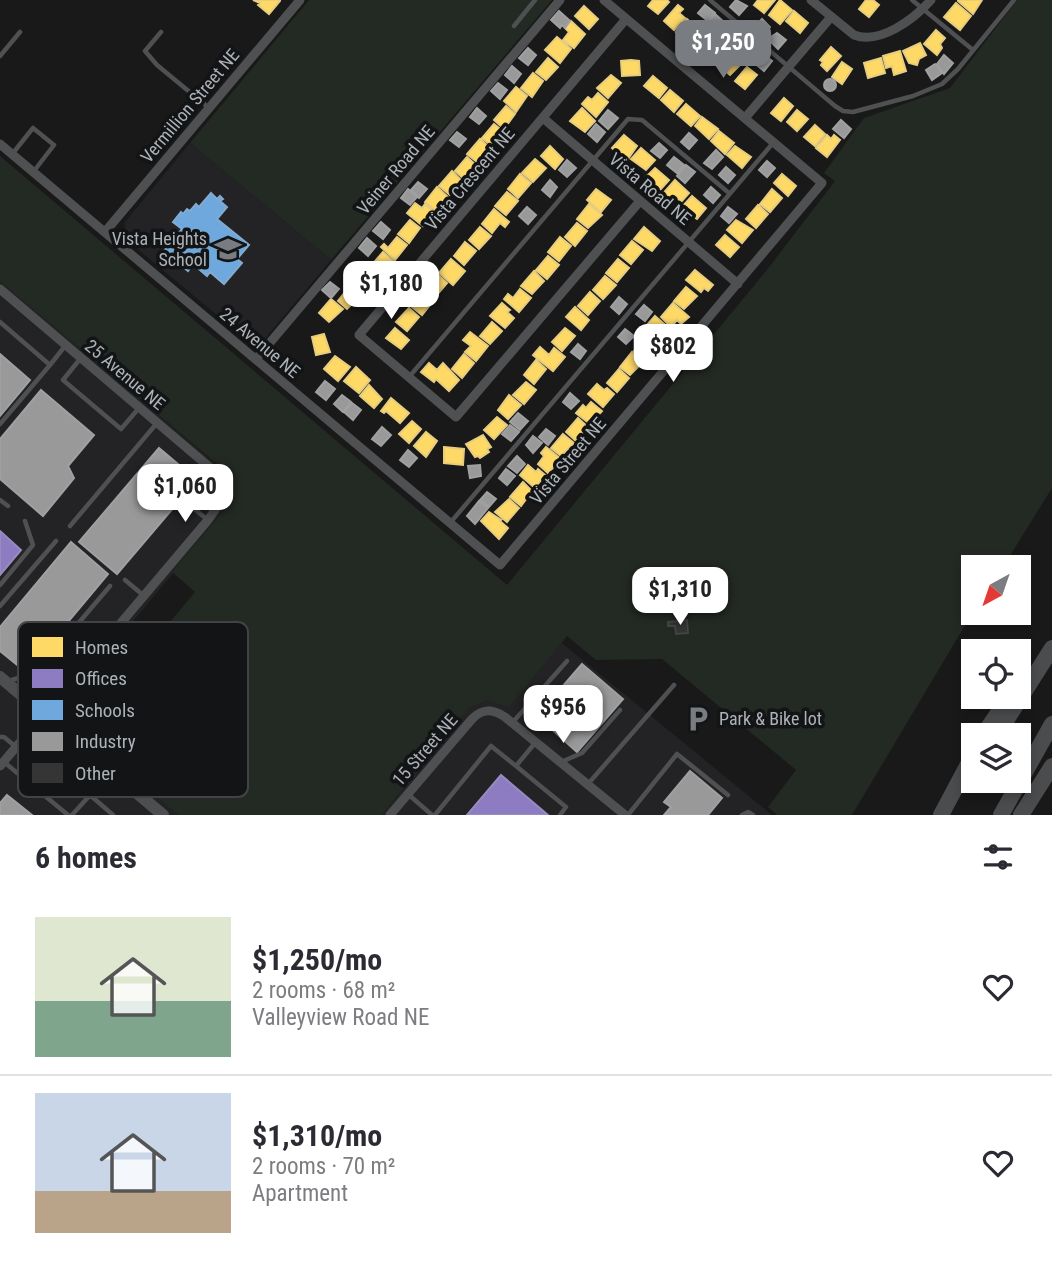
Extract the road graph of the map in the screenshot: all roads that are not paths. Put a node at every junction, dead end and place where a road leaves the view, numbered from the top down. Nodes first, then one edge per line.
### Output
1 (300, 0) edge
2 (535, 0) edge
3 (560, 0) edge
4 (604, 0) edge
5 (710, 0) edge
6 (811, 0) edge
7 (912, 0) edge
8 (930, 0) edge
9 (1014, 0) edge
10 (923, 9) junction
11 (831, 17) junction
12 (626, 19) junction
13 (514, 26) dead end
14 (20, 32) dead end
15 (161, 32) dead end
16 (973, 50) junction
17 (0, 56) edge
18 (788, 66) junction
19 (209, 109) junction
20 (543, 118) junction
21 (744, 118) junction
22 (774, 142) junction
23 (0, 144) edge
24 (12, 154) junction
25 (592, 160) junction
26 (33, 172) junction
27 (729, 193) junction
28 (640, 201) junction
29 (104, 232) junction
30 (689, 243) junction
31 (738, 284) junction
32 (0, 289) edge
33 (0, 322) edge
34 (66, 345) junction
35 (81, 358) junction
36 (256, 359) junction
37 (50, 365) junction
38 (409, 377) junction
39 (140, 408) junction
40 (157, 422) junction
41 (0, 424) edge
42 (0, 499) edge
43 (188, 504) dead end
44 (8, 506) dead end
45 (208, 520) junction
46 (26, 521) dead end
47 (450, 524) junction
48 (70, 526) dead end
49 (56, 541) dead end
50 (500, 565) joint
51 (124, 580) dead end
52 (0, 585) edge
53 (110, 586) dead end
54 (144, 596) junction
55 (0, 606) edge
56 (79, 622) edge
57 (122, 622) edge
58 (1052, 633) edge
59 (1052, 648) edge
60 (567, 662) dead end
61 (1031, 664) edge
62 (3, 679) edge
63 (674, 685) dead end
64 (18, 692) edge
65 (620, 710) dead end
66 (513, 723) junction
67 (1005, 723) edge
68 (1052, 724) edge
69 (0, 737) edge
70 (536, 742) junction
71 (16, 747) joint
72 (2, 763) edge
73 (561, 763) junction
74 (516, 766) junction
75 (1052, 766) edge
76 (18, 775) edge
77 (961, 778) edge
78 (587, 785) junction
79 (964, 793) edge
80 (408, 794) junction
81 (728, 794) dead end
82 (46, 797) edge
83 (88, 797) edge
84 (92, 797) edge
85 (142, 797) edge
86 (424, 808) junction
87 (70, 815) edge
88 (113, 815) edge
89 (163, 815) edge
90 (390, 815) edge
91 (419, 815) edge
92 (434, 815) edge
93 (559, 815) edge
94 (626, 815) edge
95 (743, 815) edge
96 (753, 815) edge
97 (942, 815) edge
98 (953, 815) edge
99 (1001, 815) edge
100 (1021, 815) edge

1 - 19 street, Vermillion Street NE
2 - 13 lane
3 - 36 street, Veiner Road NE
4 - 12 street
5 - 18 lane
6 - 11 street
7 - 10 lane
8 - 10 street
9 - 16 lane
10 - 11 street
10 - 16 lane
11 - 18 street
12 - 20 street, Vista Crescent NE
12 - 21 street
14 - 17 lane
15 - 19 lane
16 - 18 lane
18 - 21 street
19 - 29 street, Vermillion Street NE
20 - 25 street, Vista Road NE
20 - 38 street, Vista Crescent NE
21 - 22 street
22 - 27 lane
22 - 31 street, Vista Street NE
23 - 24 street, 24 Avenue NE
24 - 26 street, 24 Avenue NE
24 - 26 lane
25 - 27 lane
25 - 28 street, Vista Road NE
25 - 38 lane
26 - 29 street, 24 Avenue NE
27 - 30 lane
28 - 30 street, Vista Road NE
28 - 38 street, Vista Crescent NE
29 - 36 street, 24 Avenue NE
30 - 31 street, Vista Road NE
30 - 47 lane
31 - 50 street, Vista Street NE
32 - 34 street, 25 Avenue NE
33 - 37 lane
34 - 35 street, 25 Avenue NE
34 - 37 lane
35 - 39 street, 25 Avenue NE
35 - 39 lane
36 - 47 street, 24 Avenue NE
37 - 41 lane
39 - 40 street, 25 Avenue NE
40 - 45 street, 25 Avenue NE
40 - 48 lane
42 - 44 lane
43 - 45 lane
45 - 54 street
46 - 52 lane
47 - 50 street, 24 Avenue NE
49 - 55 lane
51 - 54 lane
53 - 56 lane
54 - 57 street
58 - 61 highway
59 - 67 highway
60 - 66 lane
62 - 64 street
63 - 78 lane
65 - 73 lane
66 - 70 street
66 - 80 street, 15 Street NE
68 - 99 highway
69 - 71 lane
70 - 73 street
70 - 74 lane
71 - 72 street
72 - 76 lane
73 - 78 street
74 - 92 lane
74 - 93 lane
75 - 100 highway
77 - 97 highway
78 - 94 street
79 - 98 highway
80 - 86 lane
80 - 90 street, 15 Street NE
81 - 94 lane
82 - 87 lane
83 - 87 lane
84 - 88 lane
85 - 89 street
86 - 91 lane
86 - 92 lane
95 - 96 lane

